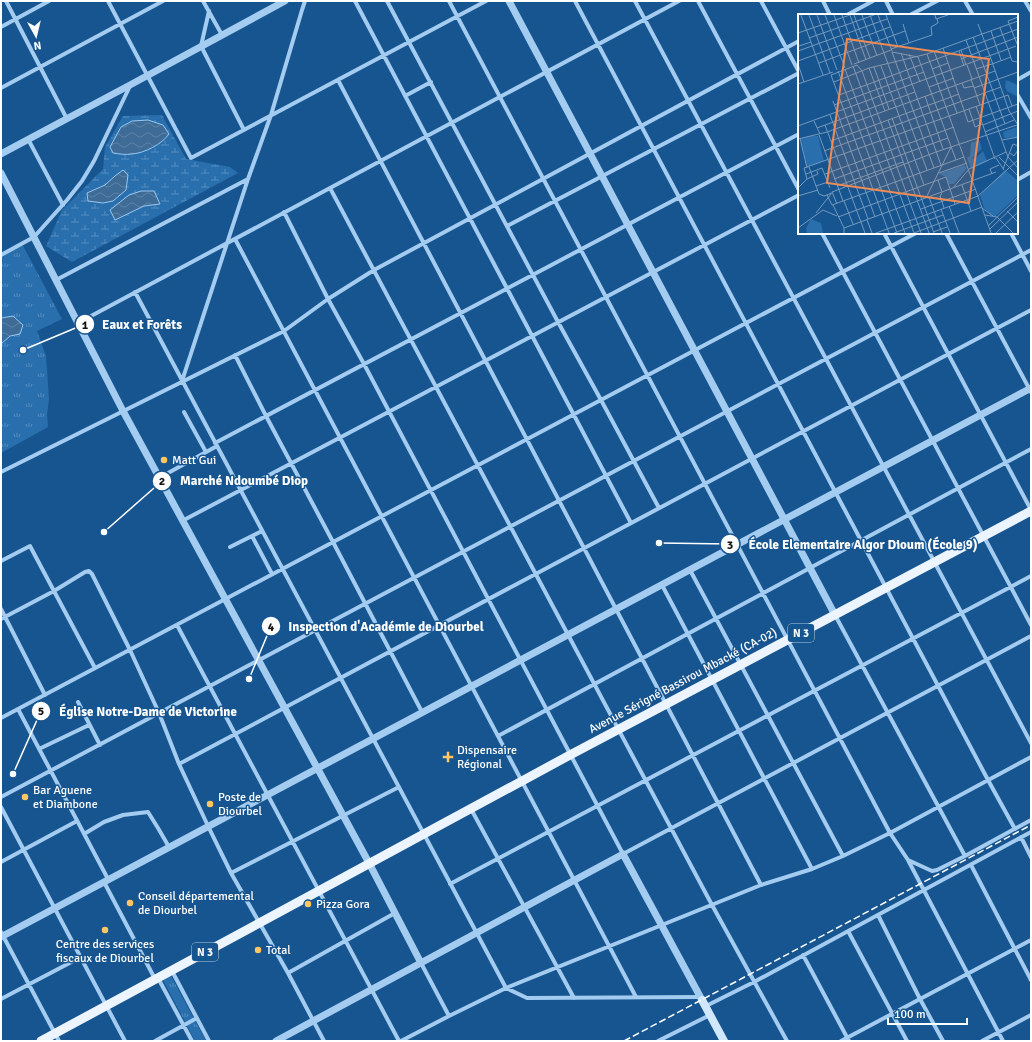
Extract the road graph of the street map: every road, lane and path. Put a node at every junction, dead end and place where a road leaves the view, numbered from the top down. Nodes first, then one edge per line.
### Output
1 (6, 1) edge
2 (49, 1) edge
3 (108, 1) edge
4 (163, 1) edge
5 (203, 1) edge
6 (285, 1) edge
7 (305, 1) edge
8 (355, 1) edge
9 (388, 1) edge
10 (449, 1) edge
11 (486, 1) edge
12 (509, 1) edge
13 (575, 1) edge
14 (635, 1) edge
15 (679, 1) edge
16 (698, 1) edge
17 (761, 1) edge
18 (822, 1) edge
19 (873, 1) edge
20 (886, 1) edge
21 (936, 1) edge
22 (965, 1) edge
23 (1028, 3) edge
24 (209, 11) junction
25 (1031, 11) edge
26 (829, 14) edge
27 (849, 14) edge
28 (893, 14) edge
29 (912, 14) edge
30 (972, 14) edge
31 (457, 16) junction
32 (15, 19) junction
33 (644, 19) junction
34 (120, 24) junction
35 (1, 27) edge
36 (222, 35) junction
37 (409, 42) junction
38 (798, 42) edge
39 (598, 44) junction
40 (201, 46) junction
41 (786, 48) junction
42 (384, 55) junction
43 (39, 67) junction
44 (798, 71) edge
45 (547, 72) junction
46 (1031, 72) edge
47 (737, 74) junction
48 (798, 74) edge
49 (147, 75) junction
50 (1018, 79) edge
51 (338, 80) junction
52 (431, 82) junction
53 (130, 86) junction
54 (1, 88) edge
55 (405, 96) junction
56 (1018, 96) edge
57 (500, 97) junction
58 (750, 99) junction
59 (688, 101) junction
60 (271, 115) junction
61 (1031, 118) edge
62 (67, 119) junction
63 (452, 122) junction
64 (701, 125) junction
65 (641, 126) junction
66 (244, 130) junction
67 (798, 135) edge
68 (426, 136) junction
69 (28, 140) junction
70 (776, 146) junction
71 (654, 150) junction
72 (590, 153) junction
73 (1, 154) edge
74 (380, 161) junction
75 (1031, 172) edge
76 (1, 173) edge
77 (726, 173) junction
78 (602, 176) junction
79 (543, 178) junction
80 (248, 179) junction
81 (1018, 179) edge
82 (330, 188) junction
83 (798, 188) edge
84 (798, 196) edge
85 (679, 198) junction
86 (555, 201) junction
87 (495, 204) junction
88 (63, 205) junction
89 (284, 212) junction
90 (470, 218) junction
91 (752, 220) junction
92 (628, 225) junction
93 (507, 226) junction
94 (823, 234) edge
95 (885, 234) edge
96 (914, 234) edge
97 (947, 234) edge
98 (1012, 234) edge
99 (34, 237) junction
100 (235, 239) junction
101 (228, 242) junction
102 (423, 243) junction
103 (704, 245) junction
104 (891, 246) junction
105 (581, 249) junction
106 (1031, 250) edge
107 (1023, 255) junction
108 (1, 256) edge
109 (374, 270) junction
110 (1031, 271) edge
111 (653, 272) junction
112 (842, 272) junction
113 (533, 275) junction
114 (56, 280) junction
115 (972, 281) junction
116 (507, 288) junction
117 (135, 292) junction
118 (606, 297) junction
119 (793, 298) junction
120 (328, 299) junction
121 (924, 307) junction
122 (1031, 310) edge
123 (460, 313) junction
124 (558, 322) junction
125 (78, 323) junction
126 (746, 323) junction
127 (997, 328) junction
128 (284, 331) junction
129 (875, 333) junction
130 (532, 336) junction
131 (411, 339) junction
132 (695, 350) junction
133 (948, 354) junction
134 (235, 355) junction
135 (826, 359) junction
136 (485, 361) junction
137 (364, 364) junction
138 (648, 375) junction
139 (900, 380) junction
140 (182, 382) junction
141 (778, 384) junction
142 (436, 386) junction
143 (315, 390) junction
144 (1030, 390) edge
145 (601, 400) junction
146 (851, 406) junction
147 (123, 411) junction
148 (389, 411) junction
149 (184, 412) dead end
150 (727, 412) junction
151 (574, 414) junction
152 (980, 415) junction
153 (266, 416) junction
154 (803, 431) junction
155 (680, 436) junction
156 (340, 437) junction
157 (527, 439) junction
158 (932, 440) junction
159 (216, 444) junction
160 (1031, 449) edge
161 (206, 452) junction
162 (752, 458) junction
163 (634, 461) junction
164 (290, 463) junction
165 (1006, 463) junction
166 (478, 465) junction
167 (883, 467) junction
168 (1, 472) edge
169 (606, 476) junction
170 (159, 478) junction
171 (705, 483) junction
172 (958, 488) junction
173 (240, 490) junction
174 (431, 490) junction
175 (835, 492) junction
176 (559, 501) junction
177 (658, 508) junction
178 (1031, 511) edge
179 (909, 515) junction
180 (382, 516) junction
181 (784, 519) junction
182 (182, 521) junction
183 (631, 523) junction
184 (511, 526) junction
185 (262, 531) junction
186 (252, 536) junction
187 (984, 536) junction
188 (861, 541) junction
189 (333, 542) junction
190 (737, 544) junction
191 (230, 547) dead end
192 (584, 548) junction
193 (463, 552) junction
194 (1, 562) edge
195 (934, 562) junction
196 (810, 568) junction
197 (282, 569) junction
198 (690, 570) junction
199 (272, 574) junction
200 (536, 574) junction
201 (1031, 576) edge
202 (414, 578) junction
203 (662, 585) junction
204 (1011, 587) junction
205 (886, 588) junction
206 (54, 591) junction
207 (763, 593) junction
208 (225, 599) junction
209 (488, 599) junction
210 (365, 604) junction
211 (1, 609) edge
212 (616, 609) junction
213 (962, 613) junction
214 (835, 615) junction
215 (3, 618) edge
216 (716, 619) junction
217 (177, 625) junction
218 (439, 625) junction
219 (1031, 625) edge
220 (315, 630) junction
221 (568, 634) junction
222 (688, 634) junction
223 (1031, 636) edge
224 (913, 639) junction
225 (788, 640) junction
226 (130, 650) junction
227 (389, 651) junction
228 (642, 659) junction
229 (258, 660) junction
230 (520, 660) junction
231 (986, 660) junction
232 (741, 664) junction
233 (862, 666) junction
234 (95, 668) junction
235 (340, 678) junction
236 (712, 680) junction
237 (595, 684) junction
238 (210, 686) junction
239 (471, 686) junction
240 (938, 686) junction
241 (815, 691) junction
242 (45, 695) junction
243 (78, 702) dead end
244 (666, 704) junction
245 (284, 708) junction
246 (18, 709) junction
247 (547, 710) junction
248 (422, 712) junction
249 (159, 713) junction
250 (888, 713) junction
251 (768, 716) junction
252 (1, 718) edge
253 (89, 725) junction
254 (618, 729) junction
255 (739, 731) junction
256 (235, 734) junction
257 (498, 736) junction
258 (373, 738) junction
259 (840, 738) junction
260 (1031, 743) edge
261 (100, 745) junction
262 (39, 750) junction
263 (570, 755) junction
264 (693, 756) junction
265 (1031, 757) edge
266 (179, 764) junction
267 (794, 764) junction
268 (317, 768) junction
269 (50, 771) junction
270 (764, 779) junction
271 (646, 780) junction
272 (988, 780) junction
273 (522, 781) junction
274 (399, 788) junction
275 (268, 794) junction
276 (1, 797) edge
277 (718, 804) junction
278 (598, 806) junction
279 (1, 807) edge
280 (939, 807) junction
281 (471, 808) junction
282 (343, 816) junction
283 (1031, 820) edge
284 (77, 821) junction
285 (208, 826) junction
286 (672, 828) junction
287 (1015, 829) junction
288 (549, 832) junction
289 (1031, 832) edge
290 (890, 833) junction
291 (84, 834) junction
292 (424, 834) junction
293 (1021, 837) junction
294 (293, 842) junction
295 (169, 847) junction
296 (23, 850) junction
297 (623, 854) junction
298 (843, 856) junction
299 (965, 856) junction
300 (1031, 856) edge
301 (498, 859) junction
302 (908, 860) junction
303 (1, 862) edge
304 (369, 864) junction
305 (971, 865) junction
306 (812, 869) junction
307 (231, 873) junction
308 (106, 880) junction
309 (574, 881) junction
310 (450, 884) junction
311 (761, 885) junction
312 (924, 890) junction
313 (319, 891) junction
314 (712, 905) junction
315 (525, 907) junction
316 (54, 908) junction
317 (395, 913) junction
318 (878, 915) junction
319 (259, 923) junction
320 (662, 926) junction
321 (848, 931) junction
322 (477, 933) junction
323 (2, 935) edge
324 (345, 940) junction
325 (1031, 940) edge
326 (609, 947) junction
327 (1015, 949) junction
328 (803, 955) junction
329 (81, 957) junction
330 (421, 963) junction
331 (558, 968) junction
332 (172, 970) junction
333 (288, 973) junction
334 (968, 973) junction
335 (157, 978) junction
336 (1031, 980) edge
337 (754, 982) junction
338 (29, 984) junction
339 (506, 988) junction
340 (371, 990) junction
341 (636, 997) junction
342 (574, 998) junction
343 (1, 999) edge
344 (920, 999) junction
345 (703, 1001) junction
346 (106, 1006) junction
347 (710, 1014) junction
348 (892, 1014) junction
349 (1031, 1014) edge
350 (449, 1016) junction
351 (197, 1018) junction
352 (313, 1021) junction
353 (184, 1026) junction
354 (998, 1032) junction
355 (57, 1037) edge
356 (848, 1039) edge
357 (661, 1040) edge
358 (41, 1041) edge
359 (125, 1041) edge
360 (156, 1041) edge
361 (192, 1041) edge
362 (209, 1041) edge
363 (276, 1041) edge
364 (324, 1041) edge
365 (400, 1041) edge
366 (724, 1041) edge
367 (787, 1041) edge
368 (841, 1041) edge
369 (906, 1041) edge
370 (943, 1041) edge
371 (982, 1041) edge
372 (1003, 1041) edge

1 - 32 street
2 - 32 street
3 - 34 street
4 - 34 street
5 - 24 street
6 - 36 street
7 - 60 street
8 - 42 street
9 - 37 street
10 - 31 street
11 - 31 street
12 - 45 street
13 - 39 street
14 - 33 street
15 - 33 street
16 - 47 street
17 - 41 street
18 - 26 street
19 - 27 street
20 - 28 street
21 - 29 street
22 - 30 street
23 - 25 street
24 - 36 street
24 - 40 street
31 - 37 street
31 - 57 street
32 - 35 street
32 - 43 street
33 - 39 street
33 - 59 street
34 - 43 street
34 - 49 street
36 - 40 street
37 - 42 street
37 - 52 street
38 - 41 street
39 - 45 street
39 - 65 street
40 - 49 street
40 - 66 street
41 - 44 street
41 - 47 street
42 - 51 street
42 - 55 street
43 - 54 street
43 - 62 street
45 - 57 street
45 - 72 street
46 - 50 street
47 - 58 street
47 - 59 street
48 - 58 street
49 - 53 street
49 - 66 street
51 - 60 street
51 - 74 street
52 - 55 street
52 - 63 street
53 - 62 street
53 - 88 street
55 - 68 street
56 - 61 street
57 - 63 street
57 - 79 street
58 - 64 street
58 - 70 street
59 - 64 street
59 - 65 street
60 - 66 street
60 - 80 street
62 - 69 street
63 - 68 street
63 - 87 street
64 - 71 street
64 - 77 street
65 - 71 street
65 - 72 street
67 - 70 street
68 - 74 street
68 - 90 street
69 - 73 street
69 - 88 street
70 - 77 street
70 - 83 street
71 - 78 street
71 - 85 street
72 - 78 street
72 - 79 street
74 - 82 street
74 - 102 street
75 - 81 street
76 - 99 street
77 - 85 street
77 - 91 street
78 - 86 street
78 - 92 street
79 - 86 street
79 - 87 street
80 - 101 street
80 - 114 street
82 - 89 street
82 - 109 street
84 - 91 street
85 - 92 street
85 - 103 street
86 - 93 street
86 - 105 street
87 - 90 street
87 - 93 street
88 - 99 street
89 - 100 street
89 - 120 street
90 - 102 street
90 - 116 street
91 - 103 street
91 - 119 street
92 - 105 street
92 - 111 street
93 - 113 street
94 - 112 street
95 - 104 street
96 - 104 street
97 - 115 street
98 - 107 street
99 - 108 street
99 - 114 street
100 - 101 street
100 - 128 street
101 - 117 street
101 - 140 street
102 - 109 street
102 - 123 street
103 - 111 street
103 - 126 street
104 - 112 street
104 - 121 street
105 - 113 street
105 - 118 street
106 - 107 street
107 - 110 street
107 - 115 street
109 - 120 street
109 - 131 street
111 - 118 street
111 - 132 street
112 - 119 street
112 - 129 street
113 - 116 street
113 - 124 street
114 - 125 street
115 - 121 street
115 - 127 street
116 - 123 street
116 - 130 street
117 - 125 street
117 - 140 street
118 - 124 street
118 - 138 street
119 - 126 street
119 - 135 street
120 - 128 street
120 - 137 street
121 - 129 street
121 - 133 street
122 - 127 street
123 - 131 street
123 - 136 street
124 - 130 street
124 - 145 street
125 - 147 street
126 - 132 street
126 - 141 street
127 - 133 street
127 - 144 street
128 - 134 street
128 - 143 street
129 - 135 street
129 - 139 street
130 - 136 street
130 - 151 street
131 - 137 street
131 - 142 street
132 - 138 street
132 - 150 street
133 - 139 street
133 - 152 street
134 - 140 street
134 - 153 street
135 - 141 street
135 - 146 street
136 - 142 street
136 - 157 street
137 - 143 street
137 - 148 street
138 - 145 street
138 - 155 street
139 - 146 street
139 - 158 street
140 - 147 street
140 - 159 street
141 - 150 street
141 - 154 street
142 - 148 street
142 - 166 street
143 - 153 street
143 - 156 street
144 - 152 street
145 - 151 street
145 - 163 street
146 - 154 street
146 - 167 street
147 - 168 street
147 - 170 street
148 - 156 street
148 - 174 street
149 - 161 street
150 - 155 street
150 - 162 street
151 - 157 street
151 - 169 street
152 - 158 street
152 - 165 street
153 - 159 street
153 - 164 street
154 - 162 street
154 - 175 street
155 - 163 street
155 - 171 street
156 - 164 street
156 - 180 street
157 - 166 street
157 - 176 street
158 - 167 street
158 - 172 street
159 - 161 street
159 - 173 street
160 - 165 street
161 - 170 street
162 - 171 street
162 - 181 street
163 - 169 street
163 - 177 street
164 - 173 street
164 - 189 street
165 - 172 street
165 - 178 street
166 - 174 street
166 - 184 street
167 - 175 street
167 - 179 street
169 - 176 street
169 - 183 street
170 - 182 street
171 - 177 street
171 - 190 street
172 - 179 street
172 - 187 street
173 - 182 street
173 - 185 street
174 - 180 street
174 - 193 street
175 - 181 street
175 - 188 street
176 - 184 street
176 - 192 street
177 - 183 street
178 - 187 main road, Avenue Sérigné Bassirou Mbacké (CA-02) / N 3
179 - 188 street
179 - 195 street
180 - 189 street
180 - 202 street
181 - 190 street
181 - 196 street
182 - 208 street
183 - 192 street
184 - 193 street
184 - 200 street
185 - 186 street
185 - 197 street
186 - 191 street
186 - 199 street
187 - 195 main road, Avenue Sérigné Bassirou Mbacké (CA-02) / N 3
187 - 204 street
188 - 196 street
188 - 205 street
189 - 197 street
189 - 210 street
190 - 198 street
190 - 207 street
192 - 200 street
192 - 212 street
193 - 202 street
193 - 209 street
194 - 206 street
195 - 205 main road, Avenue Sérigné Bassirou Mbacké (CA-02) / N 3
195 - 213 street
196 - 207 street
196 - 214 street
197 - 199 street
197 - 220 street
198 - 203 street
198 - 216 street
199 - 208 street
200 - 209 street
200 - 221 street
201 - 204 street
202 - 210 street
202 - 218 street
203 - 212 street
203 - 222 street
204 - 213 street
204 - 219 street
205 - 214 main road, Avenue Sérigné Bassirou Mbacké (CA-02) / N 3
205 - 224 street
206 - 215 street
206 - 226 street
206 - 234 street
207 - 216 street
207 - 225 street
208 - 217 street
208 - 229 street
209 - 218 street
209 - 230 street
210 - 220 street
210 - 227 street
211 - 215 street
212 - 221 street
212 - 228 street
213 - 224 street
213 - 231 street
214 - 225 main road, Avenue Sérigné Bassirou Mbacké (CA-02) / N 3
214 - 233 street
215 - 242 street
216 - 222 street
216 - 232 street
217 - 226 street
217 - 238 street
218 - 227 street
218 - 239 street
220 - 229 street
220 - 235 street
221 - 230 street
221 - 237 street
222 - 228 street
222 - 236 street
223 - 231 street
224 - 233 street
224 - 240 street
225 - 232 main road, Avenue Sérigné Bassirou Mbacké (CA-02) / N 3
225 - 241 street
226 - 234 street
226 - 249 street
227 - 235 street
227 - 248 street
228 - 237 street
228 - 244 street
229 - 238 street
229 - 245 street
230 - 239 street
230 - 247 street
231 - 240 street
231 - 260 street
232 - 236 main road, Avenue Sérigné Bassirou Mbacké (CA-02) / N 3
232 - 251 street
233 - 241 street
233 - 250 street
234 - 242 street
235 - 245 street
235 - 258 street
236 - 244 main road, Avenue Sérigné Bassirou Mbacké (CA-02) / N 3
236 - 255 street
237 - 247 street
237 - 254 street
238 - 249 street
238 - 256 street
239 - 248 street
239 - 257 street
240 - 250 street
240 - 272 street
241 - 251 street
241 - 259 street
242 - 246 street
243 - 253 street
244 - 254 main road, Avenue Sérigné Bassirou Mbacké (CA-02) / N 3
244 - 264 street
245 - 256 street
245 - 268 street
246 - 252 street
246 - 262 street
247 - 257 street
247 - 263 street
248 - 258 street
249 - 261 street
249 - 266 street
250 - 259 street
250 - 280 street
251 - 255 street
251 - 267 street
253 - 261 street
253 - 262 street
254 - 263 main road, Avenue Sérigné Bassirou Mbacké (CA-02) / N 3
254 - 271 street
255 - 264 street
255 - 270 street
256 - 266 street
256 - 275 street
257 - 273 street
258 - 268 street
258 - 274 street
259 - 267 street
259 - 290 street
261 - 269 street
262 - 269 street
263 - 273 main road, Avenue Sérigné Bassirou Mbacké (CA-02) / N 3
263 - 278 street
264 - 271 street
264 - 277 street
265 - 272 street
266 - 285 street
267 - 270 street
267 - 298 street
268 - 275 street
268 - 282 street
269 - 276 street
269 - 284 street
270 - 277 street
270 - 306 street
271 - 278 street
271 - 286 street
272 - 280 street
272 - 287 street
273 - 281 main road, Avenue Sérigné Bassirou Mbacké (CA-02) / N 3
273 - 288 street
274 - 282 street
274 - 292 street
275 - 285 street
275 - 294 street
277 - 286 street
277 - 311 street
278 - 288 street
278 - 297 street
279 - 296 street
280 - 290 street
280 - 299 street
281 - 292 main road, Avenue Sérigné Bassirou Mbacké (CA-02) / N 3
281 - 301 street
282 - 294 street
282 - 304 street
283 - 287 street
284 - 291 street
284 - 296 street
285 - 295 street
285 - 307 street
286 - 297 street
286 - 314 street
287 - 299 street
288 - 301 street
288 - 309 street
289 - 293 street
290 - 298 street
290 - 302 street
291 - 295 street
291 - 308 street
292 - 304 main road, Avenue Sérigné Bassirou Mbacké (CA-02) / N 3
292 - 310 street
293 - 300 street
293 - 305 street
294 - 307 street
294 - 313 street
295 - 308 street
296 - 303 street
296 - 316 street
297 - 309 street
297 - 320 street
298 - 306 street
299 - 302 street
301 - 310 street
301 - 315 street
302 - 312 street
304 - 313 main road, N 3
304 - 317 street
305 - 312 street
305 - 327 street
306 - 311 street
307 - 319 street
308 - 316 street
308 - 335 street
309 - 315 street
309 - 326 street
310 - 322 street
311 - 314 street
312 - 318 street
312 - 334 street
313 - 319 main road, N 3
313 - 324 street
314 - 320 street
314 - 337 street
315 - 322 street
315 - 331 street
316 - 323 street
316 - 329 street
317 - 324 street
317 - 330 street
318 - 321 street
318 - 344 street
319 - 332 main road, N 3
319 - 333 street
320 - 326 street
320 - 345 street
321 - 328 street
321 - 348 street
322 - 330 street
322 - 339 street
323 - 338 street
324 - 333 street
324 - 340 street
325 - 327 street
326 - 331 street
326 - 341 street
327 - 334 street
327 - 336 street
328 - 337 street
328 - 356 street
329 - 338 street
329 - 346 street
330 - 340 street
330 - 350 street
331 - 339 street
331 - 342 street
332 - 335 main road, N 3
332 - 351 street
333 - 352 street
334 - 344 street
334 - 354 street
335 - 346 main road, N 3
335 - 353 street
337 - 345 street
337 - 367 street
338 - 343 street
338 - 355 street
339 - 342 street
339 - 350 street
340 - 352 street
340 - 365 street
341 - 342 street
341 - 345 street
344 - 348 street
344 - 370 street
345 - 347 main road
346 - 355 main road, N 3
346 - 359 street
347 - 357 street
347 - 366 main road
348 - 356 street
348 - 369 street
349 - 354 street
350 - 365 street
351 - 353 street
351 - 362 street
352 - 363 street
352 - 364 street
353 - 360 street
353 - 361 street
354 - 371 street
354 - 372 street
355 - 358 main road, N 3
356 - 368 street

